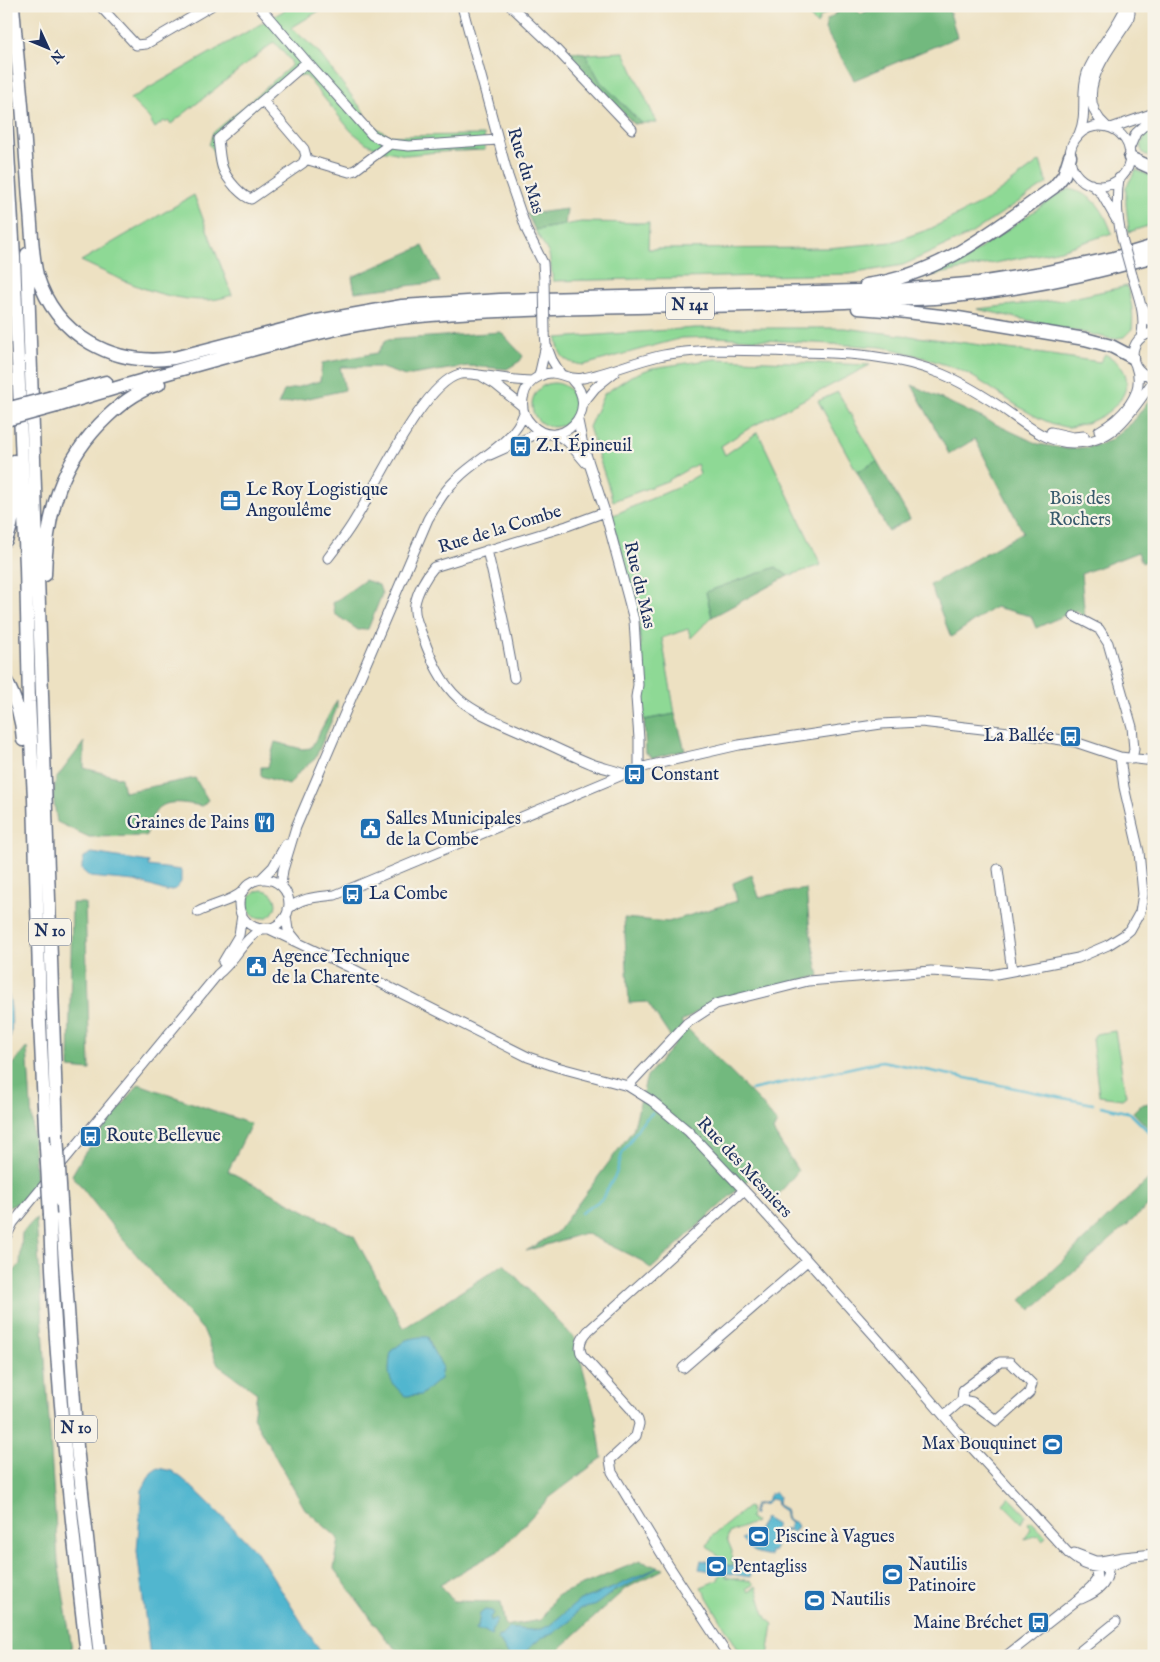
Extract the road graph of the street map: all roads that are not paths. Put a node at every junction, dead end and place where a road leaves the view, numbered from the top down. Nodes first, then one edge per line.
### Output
1 (13, 6) edge
2 (100, 6) edge
3 (211, 6) edge
4 (259, 6) edge
5 (462, 6) edge
6 (511, 6) edge
7 (1127, 6) edge
8 (307, 62) junction
9 (263, 101) junction
10 (1154, 113) edge
11 (1154, 117) edge
12 (6, 118) edge
13 (1109, 127) junction
14 (632, 129) dead end
15 (1079, 135) junction
16 (498, 140) junction
17 (390, 144) junction
18 (1129, 153) junction
19 (1070, 156) junction
20 (305, 159) junction
21 (1154, 169) edge
22 (1120, 178) junction
23 (1091, 184) junction
24 (1118, 221) junction
25 (1154, 246) edge
26 (1154, 256) edge
27 (803, 291) junction
28 (832, 302) junction
29 (1141, 304) junction
30 (16, 312) junction
31 (1154, 326) edge
32 (1154, 333) edge
33 (260, 336) junction
34 (302, 336) junction
35 (1141, 337) junction
36 (546, 345) junction
37 (1134, 362) junction
38 (619, 369) junction
39 (560, 373) junction
40 (478, 375) junction
41 (535, 378) junction
42 (1154, 379) edge
43 (572, 380) junction
44 (54, 401) junction
45 (583, 403) junction
46 (6, 410) edge
47 (523, 410) junction
48 (1020, 419) junction
49 (6, 420) edge
50 (578, 420) junction
51 (541, 432) junction
52 (554, 434) junction
53 (481, 459) junction
54 (592, 471) junction
55 (605, 512) junction
56 (6, 540) edge
57 (487, 550) junction
58 (328, 558) dead end
59 (1074, 616) dead end
60 (514, 678) dead end
61 (6, 681) edge
62 (42, 730) junction
63 (1120, 757) junction
64 (1132, 759) junction
65 (1154, 761) edge
66 (639, 768) junction
67 (624, 774) junction
68 (296, 827) junction
69 (998, 869) dead end
70 (261, 879) junction
71 (284, 889) junction
72 (244, 890) junction
73 (304, 899) junction
74 (220, 902) junction
75 (198, 912) dead end
76 (241, 913) junction
77 (287, 913) junction
78 (265, 928) junction
79 (300, 945) junction
80 (1012, 971) junction
81 (218, 974) junction
82 (40, 1010) junction
83 (628, 1086) junction
84 (744, 1190) junction
85 (10, 1225) edge
86 (6, 1237) edge
87 (807, 1261) junction
88 (683, 1368) dead end
89 (962, 1400) junction
90 (944, 1416) junction
91 (1154, 1554) edge
92 (1096, 1564) junction
93 (1108, 1564) junction
94 (1076, 1601) junction
95 (1116, 1622) dead end
96 (87, 1656) edge
97 (100, 1656) edge
98 (728, 1656) edge
99 (1006, 1656) edge
100 (1074, 1656) edge

1 - 33 highway
1 - 62 highway, N 10
2 - 3 street
4 - 8 street
5 - 16 street, Rue du Mas
6 - 14 street
7 - 13 street
7 - 15 street
8 - 9 street
8 - 17 street
9 - 20 street
9 - 20 street
10 - 13 street
11 - 18 street
12 - 30 highway, N 10
13 - 15 street
13 - 18 street
15 - 19 street
16 - 17 street
16 - 36 street, Rue du Mas, bridge
17 - 20 street
18 - 21 highway
18 - 22 street
19 - 23 street
19 - 27 highway
22 - 23 street
22 - 24 street
23 - 24 street
24 - 29 street, bridge
25 - 27 highway, N 141
26 - 28 highway, N 141
27 - 33 highway, N 141
28 - 34 highway, N 141
28 - 37 highway
29 - 31 street
29 - 35 street
30 - 56 highway
30 - 82 highway, N 10
32 - 35 street
33 - 44 highway
34 - 44 highway
34 - 62 highway
35 - 37 street
36 - 39 street, Rue du Mas
36 - 41 street, Rue du Mas
37 - 42 street
37 - 48 street
38 - 43 street
38 - 45 street
38 - 48 street
39 - 41 street
39 - 43 street
40 - 41 street
40 - 47 street
40 - 58 street
41 - 47 street
42 - 48 street
43 - 45 street
44 - 46 highway, bridge
44 - 49 highway, bridge
45 - 50 street
47 - 51 street
47 - 53 street
50 - 52 street
50 - 54 street, Rue du Mas
51 - 52 street
51 - 53 street
52 - 54 street, Rue du Mas
53 - 68 street
54 - 55 street, Rue du Mas
55 - 57 street, Rue de la Combe
55 - 66 street, Rue du Mas
57 - 60 street
57 - 67 street, Rue de la Combe
59 - 64 street
61 - 82 highway
62 - 97 highway, N 10, bridge
63 - 64 street
63 - 66 street
63 - 80 street
64 - 65 street
66 - 67 street
67 - 73 street
68 - 70 street
68 - 71 street
69 - 80 street
70 - 71 street
70 - 72 street
71 - 73 street
71 - 77 street
72 - 74 street
72 - 76 street
73 - 77 street
74 - 75 street
74 - 76 street
76 - 78 street
76 - 81 street
77 - 78 street
77 - 79 street
78 - 79 street, Rue des Mesniers
78 - 81 street
79 - 83 street, Rue des Mesniers
80 - 83 street
81 - 85 street
82 - 96 highway, N 10, bridge
83 - 84 street, Rue des Mesniers
84 - 87 street, Rue des Mesniers
84 - 98 street
85 - 86 street
87 - 88 street
87 - 90 street, Rue des Mesniers
89 - 89 street
89 - 90 street
90 - 92 street, Rue des Mesniers
91 - 93 street
92 - 93 street
92 - 94 street
93 - 94 street
94 - 99 street
95 - 100 street

